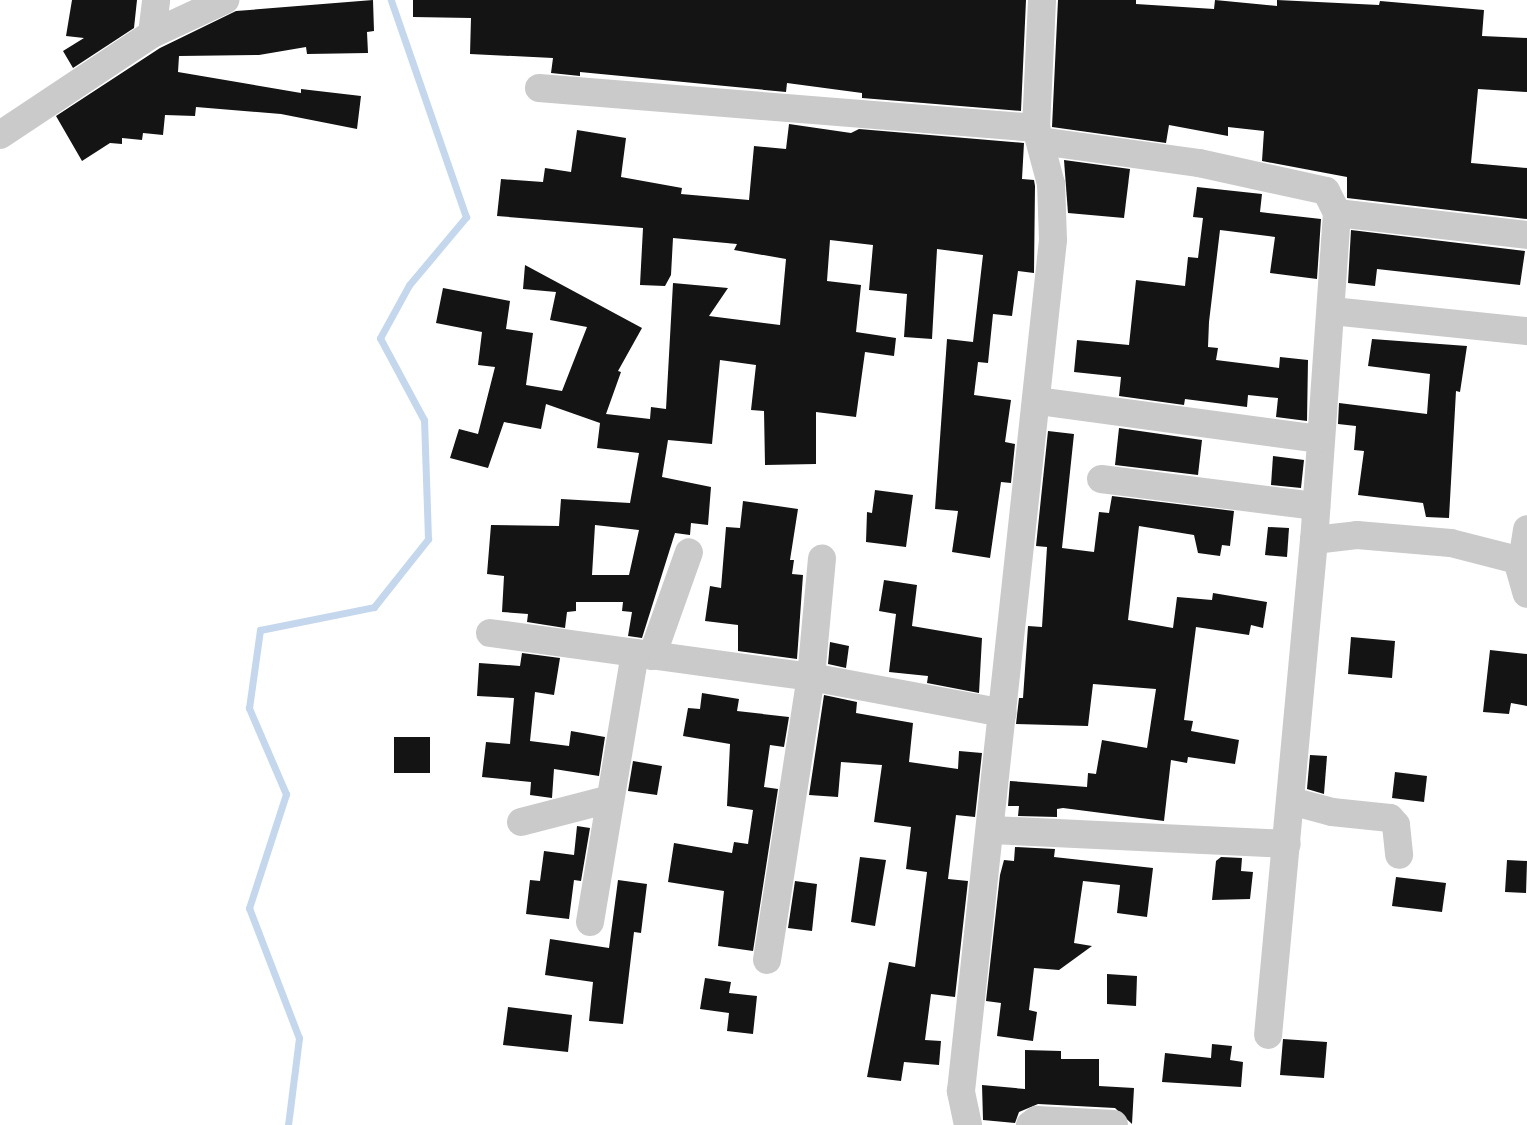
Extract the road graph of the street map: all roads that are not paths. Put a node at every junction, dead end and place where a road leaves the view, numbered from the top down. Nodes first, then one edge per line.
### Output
1 (156, 0) edge
2 (225, 0) edge
3 (1042, 0) edge
4 (152, 34) junction
5 (539, 88) dead end
6 (1038, 134) junction
7 (0, 135) edge
8 (1337, 213) junction
9 (1527, 235) edge
10 (1332, 310) junction
11 (1527, 331) edge
12 (1038, 402) junction
13 (1320, 439) junction
14 (1101, 479) dead end
15 (1316, 506) junction
16 (1527, 529) edge
17 (1314, 540) junction
18 (689, 552) dead end
19 (822, 559) dead end
20 (1517, 560) junction
21 (1527, 594) edge
22 (490, 633) dead end
23 (644, 654) junction
24 (812, 677) junction
25 (1003, 713) junction
26 (610, 799) junction
27 (1291, 801) junction
28 (521, 822) dead end
29 (992, 830) junction
30 (1287, 844) junction
31 (1399, 856) dead end
32 (590, 922) dead end
33 (766, 960) dead end
34 (1268, 1036) dead end
35 (1114, 1124) dead end
36 (971, 1125) edge
37 (1030, 1125) edge

1 - 4 street
2 - 4 street
3 - 6 street
4 - 7 street
5 - 6 street
6 - 8 street
6 - 12 street
8 - 9 street
8 - 10 street
10 - 11 street
10 - 13 street
12 - 13 street
12 - 25 street
13 - 15 street
14 - 15 street
15 - 17 street
16 - 20 street
17 - 20 street
17 - 27 street
18 - 23 street
19 - 24 street
20 - 21 street
22 - 23 street
23 - 24 street
23 - 26 street
24 - 25 street
24 - 33 street
25 - 29 street
26 - 28 street
26 - 32 street
27 - 30 street
27 - 31 street
29 - 30 street
29 - 36 street
30 - 34 street
35 - 37 street

